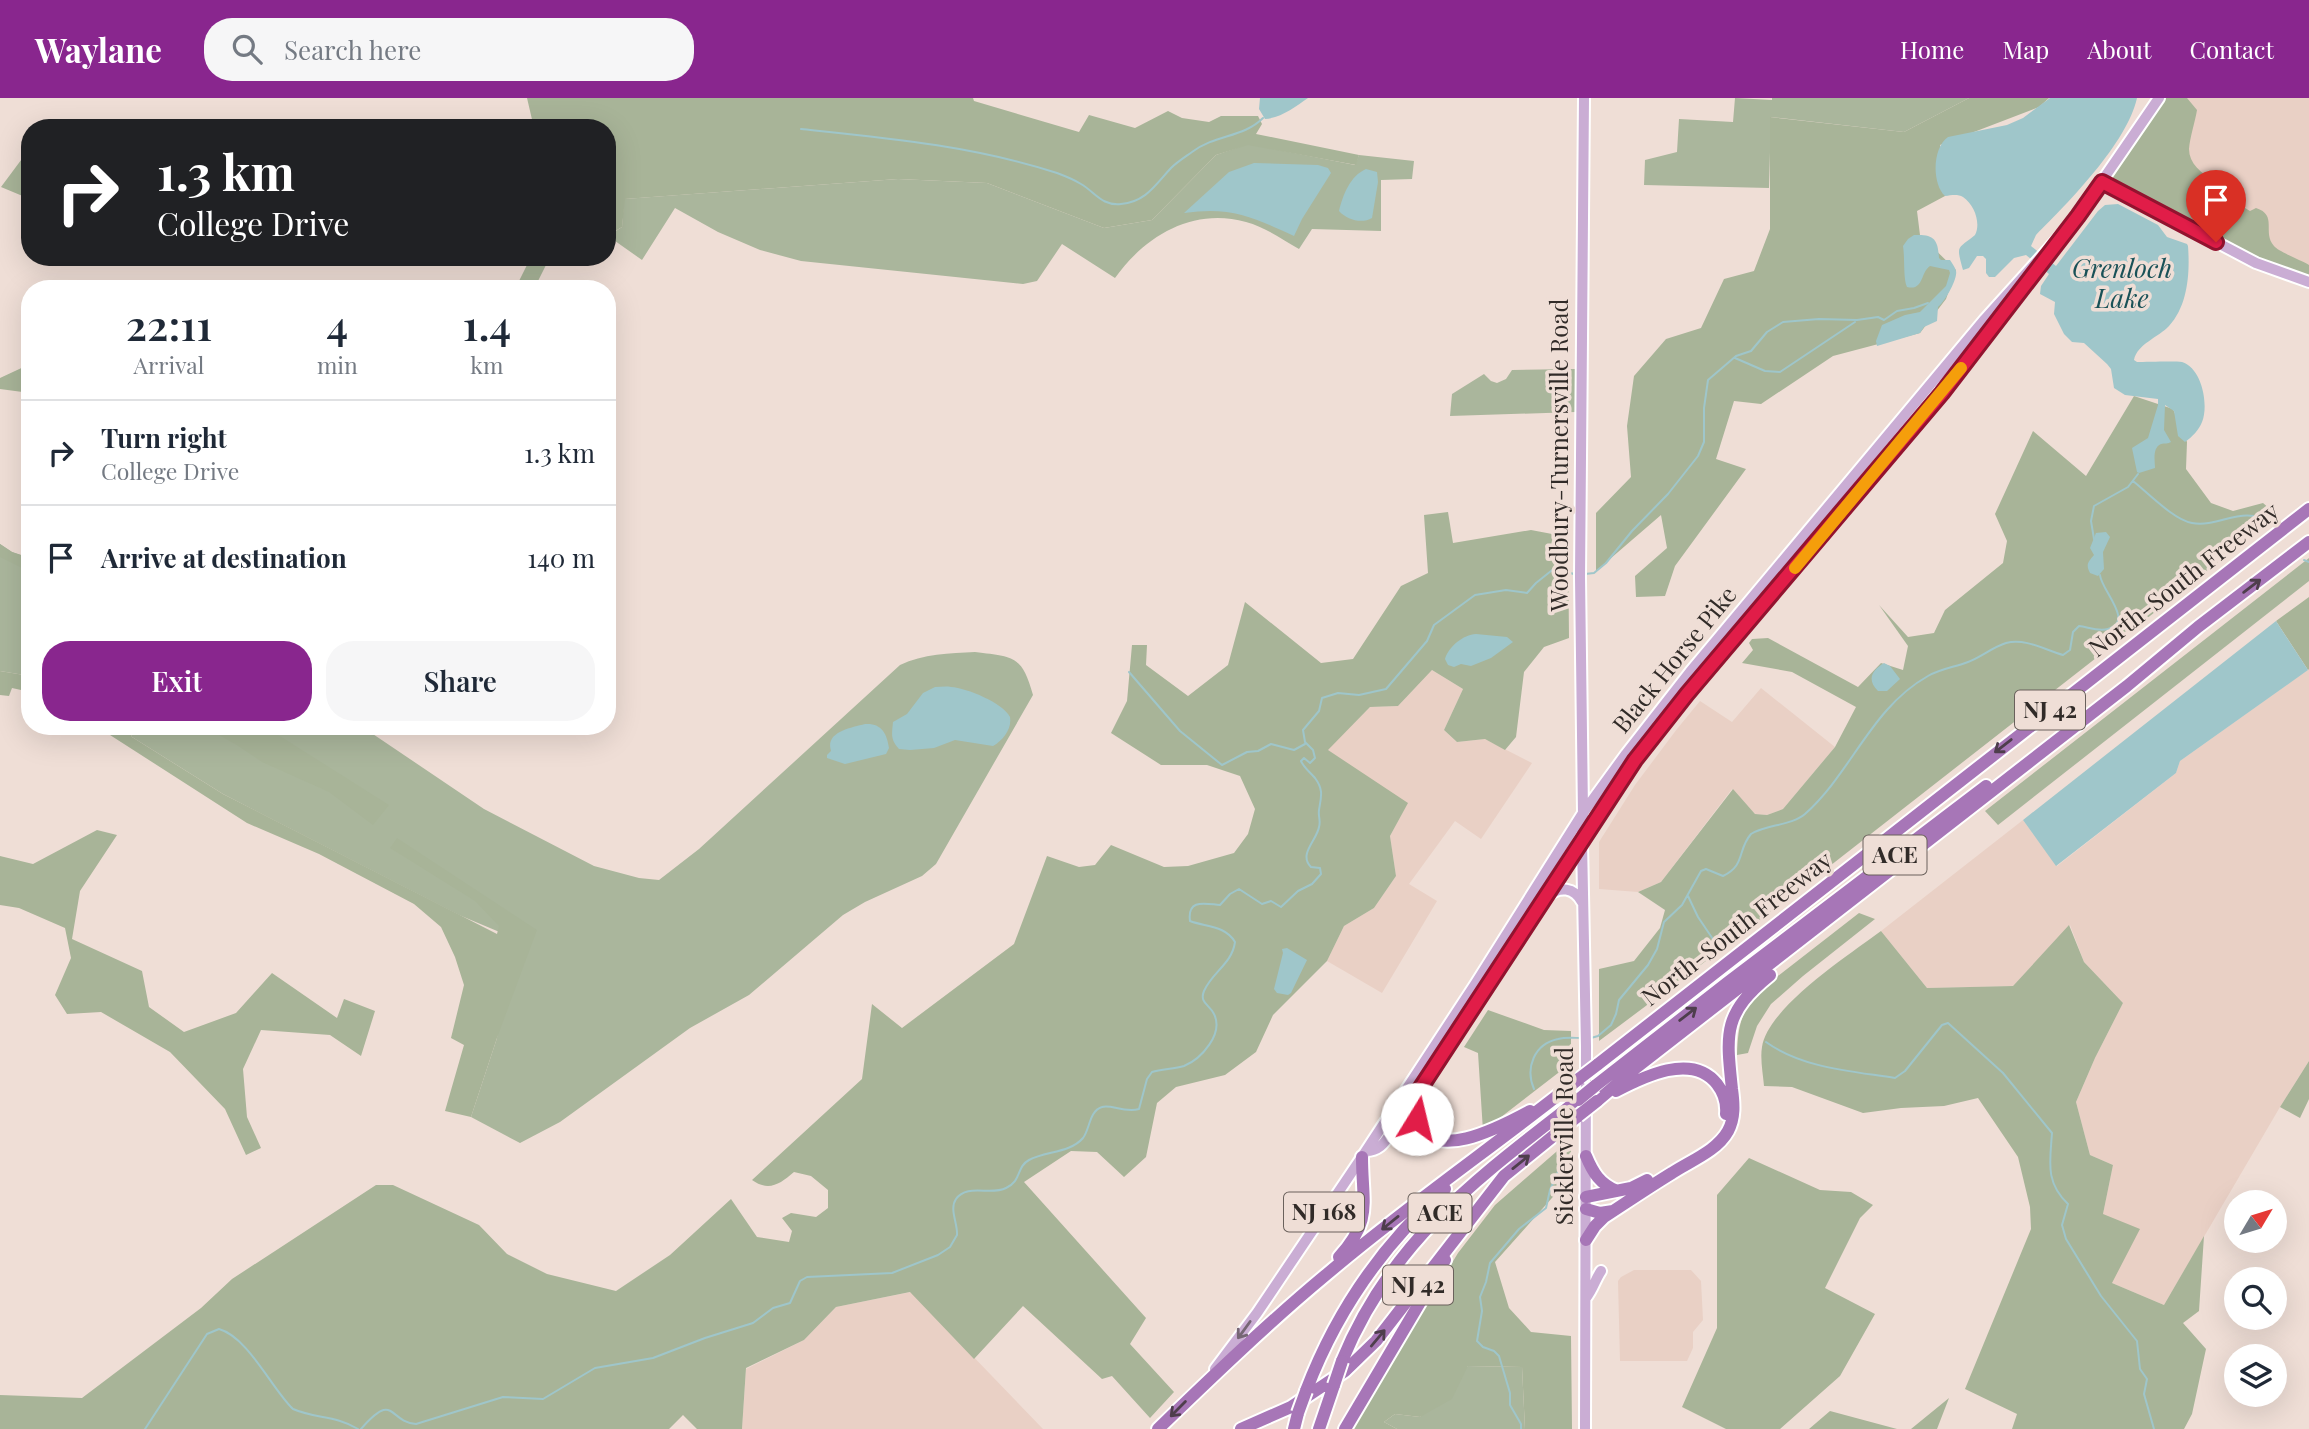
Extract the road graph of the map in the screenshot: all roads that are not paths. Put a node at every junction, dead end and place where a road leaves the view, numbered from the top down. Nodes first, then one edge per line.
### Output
1 (1584, 98) edge
2 (2159, 98) edge
3 (2102, 182) junction
4 (2309, 282) edge
5 (1990, 323) junction
6 (2309, 509) edge
7 (2309, 542) edge
8 (2198, 627) junction
9 (1583, 813) junction
10 (1581, 842) junction
11 (1890, 871) junction
12 (1544, 898) junction
13 (1583, 904) junction
14 (1481, 986) junction
15 (1430, 1063) junction
16 (1580, 1078) junction
17 (1416, 1095) junction
18 (1597, 1101) junction
19 (1523, 1124) junction
20 (1364, 1154) junction
21 (1586, 1156) junction
22 (1618, 1191) junction
23 (1586, 1203) junction
24 (1613, 1211) junction
25 (1467, 1220) junction
26 (1586, 1240) junction
27 (1601, 1271) dead end
28 (1587, 1298) junction
29 (1297, 1300) junction
30 (1198, 1390) junction
31 (1158, 1429) edge
32 (1241, 1429) edge
33 (1294, 1429) edge
34 (1319, 1429) edge
35 (1345, 1429) edge
36 (1585, 1429) edge

1 - 9 main road, Woodbury-Turnersville Road
2 - 3 main road, Black Horse Pike / NJ 168
3 - 4 main road
3 - 5 main road, Black Horse Pike / NJ 168
5 - 9 main road, Black Horse Pike / NJ 168
5 - 10 main road, Black Horse Pike / NJ 168
6 -> 16 highway, North-South Freeway / NJ 42, bridge
8 -> 7 highway, North-South Freeway / NJ 42
8 - 11 highway, North-South Freeway / NJ 42
34 -> 8 highway, ACE, bridge
9 - 10 main road, Woodbury-Turnersville Road
9 - 14 main road, Black Horse Pike / NJ 168
10 - 12 main road, Black Horse Pike / NJ 168
10 - 13 main road, Sicklerville Road
11 - 18 highway, North-South Freeway / NJ 42
11 - 24 highway
12 - 13 main road
12 - 14 main road, Black Horse Pike / NJ 168
13 - 21 main road, Sicklerville Road
14 - 15 main road, Black Horse Pike / NJ 168
15 - 17 main road, Black Horse Pike / NJ 168
15 - 20 main road, Black Horse Pike / NJ 168
16 - 17 highway
16 - 19 highway, North-South Freeway / NJ 42
17 - 20 main road, Black Horse Pike / NJ 168
18 - 22 highway
25 -> 18 highway, North-South Freeway / NJ 42, bridge
19 -> 29 highway, North-South Freeway / NJ 42
19 - 33 highway, ACE, bridge
20 - 29 highway
20 -> 30 main road, Black Horse Pike / NJ 168
21 - 22 highway
21 - 23 main road, Sicklerville Road
22 - 23 highway
23 - 24 highway
23 - 26 main road, Sicklerville Road
24 - 26 highway
32 -> 25 highway, North-South Freeway / NJ 42
25 - 35 highway
26 - 28 main road, Sicklerville Road
27 - 28 main road
28 - 36 main road, Sicklerville Road
29 - 30 highway, North-South Freeway / NJ 42
30 -> 31 highway, Black Horse Pike / NJ 42

